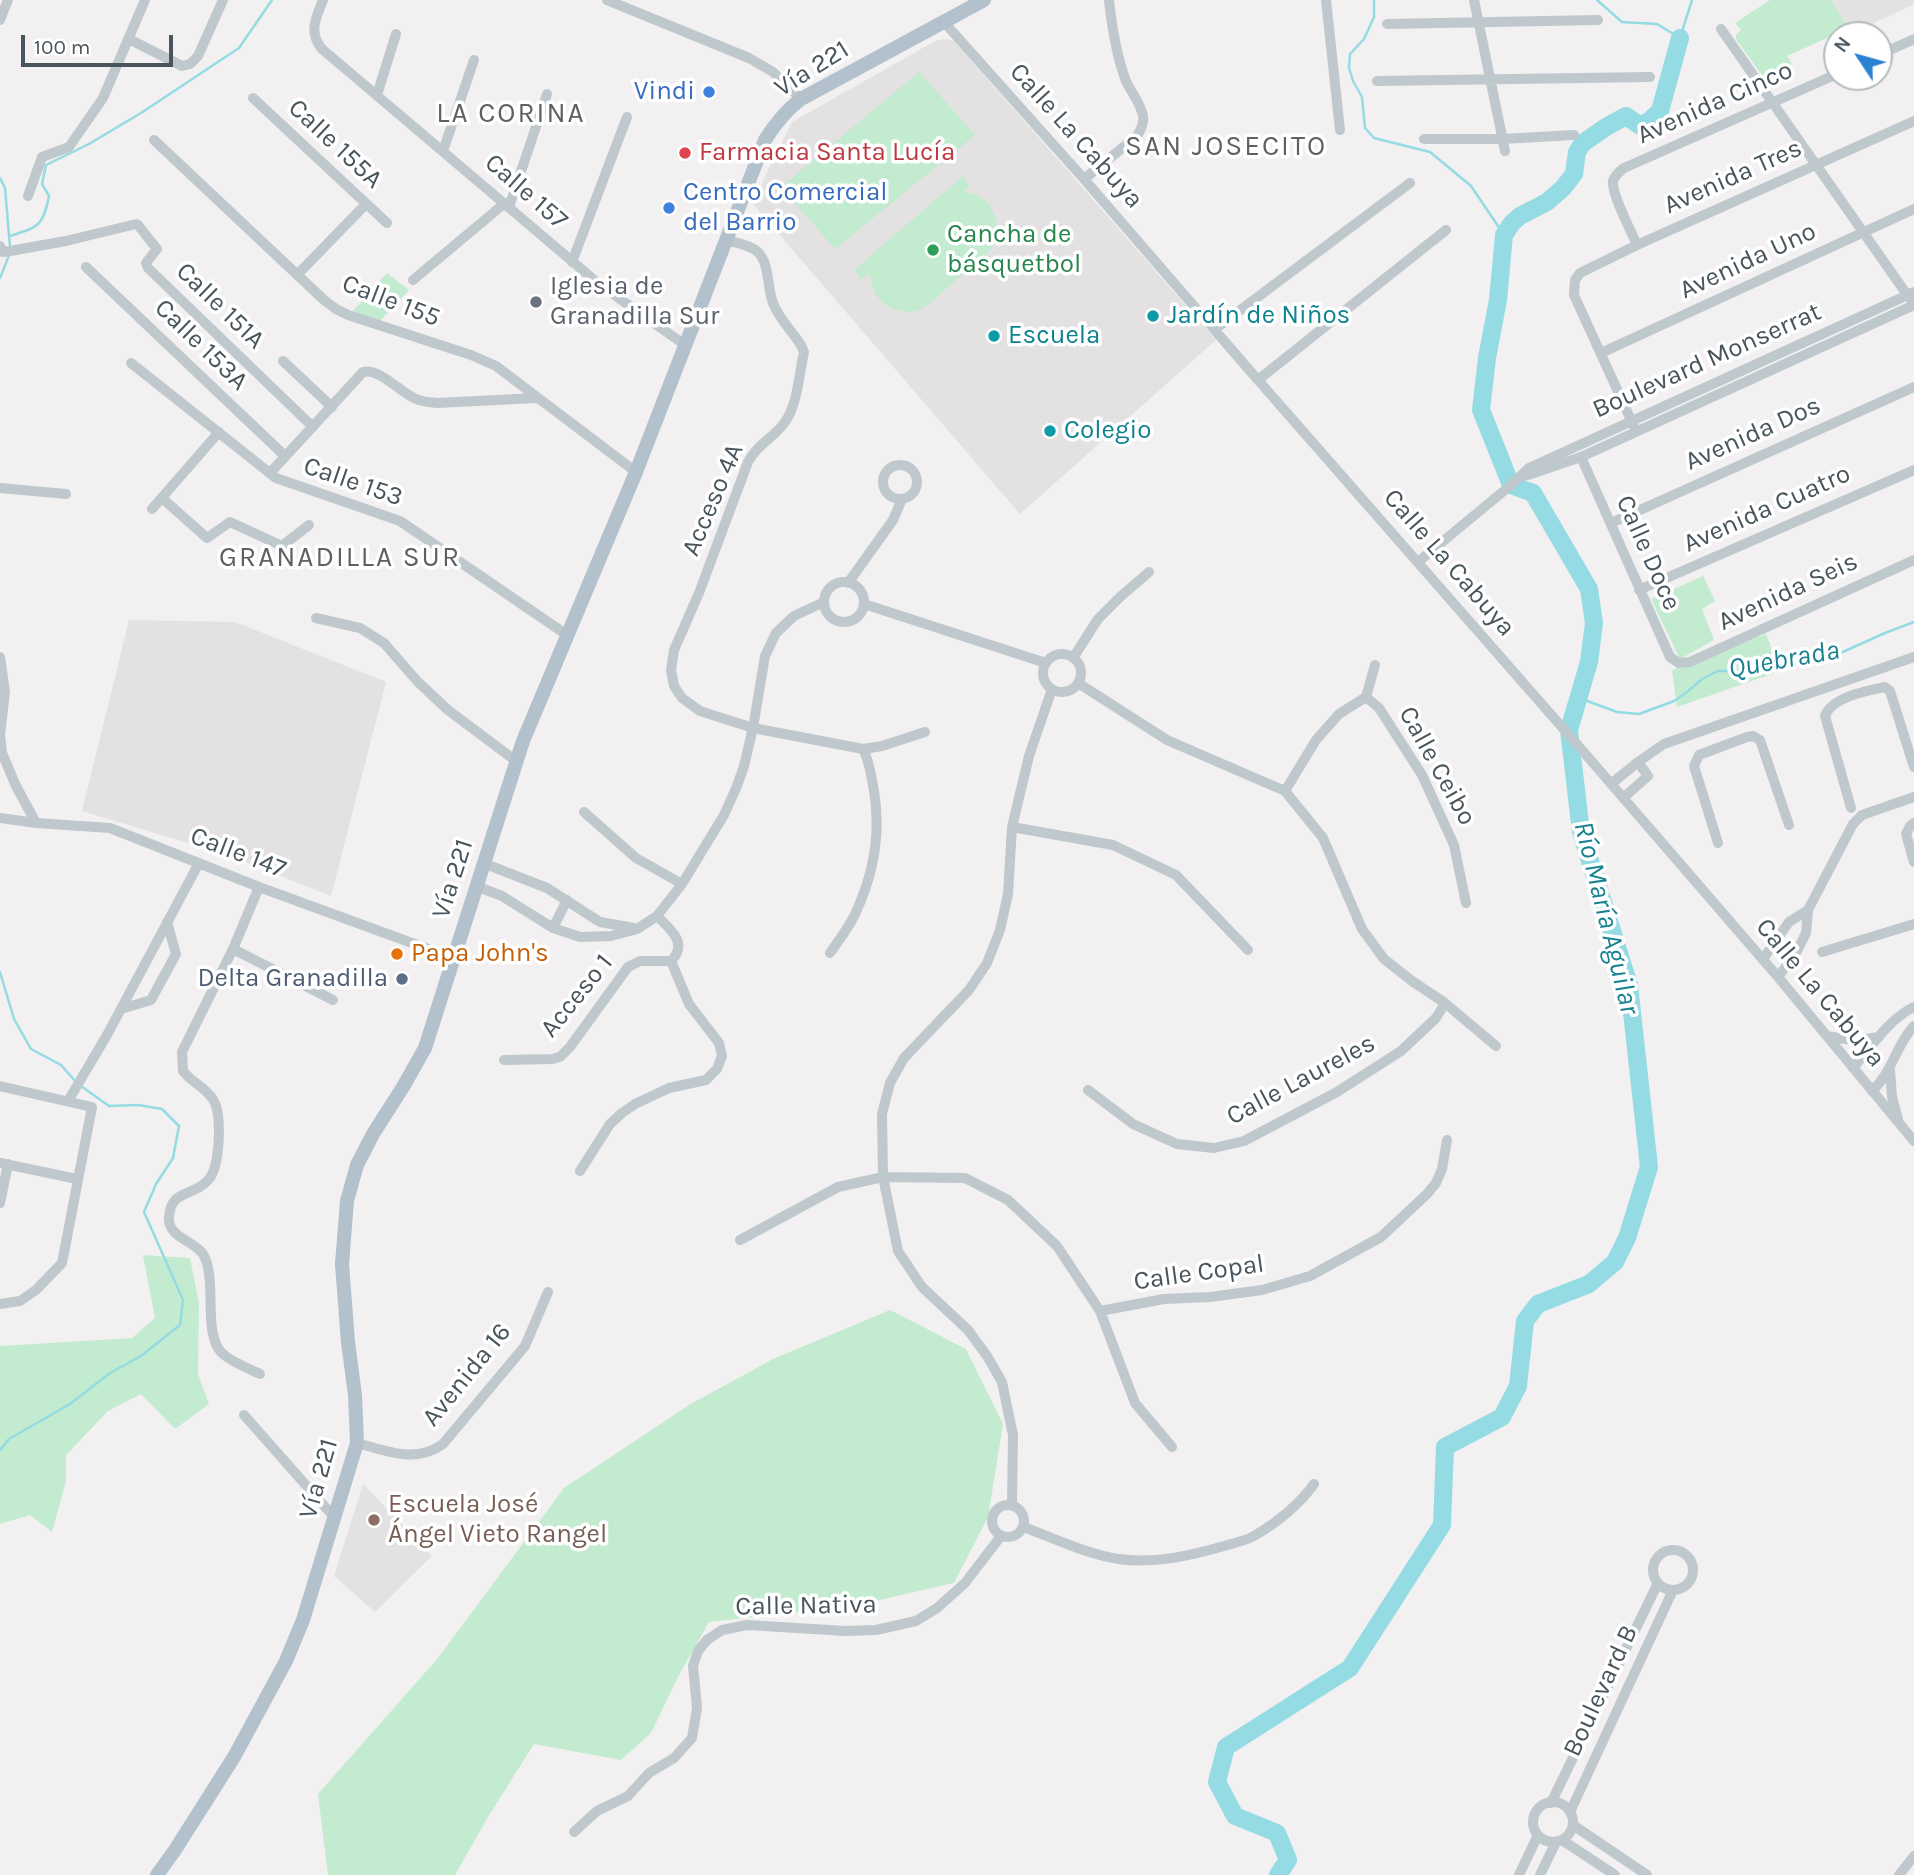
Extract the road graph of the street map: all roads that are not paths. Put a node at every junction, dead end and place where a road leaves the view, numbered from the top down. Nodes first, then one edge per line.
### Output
1 (9, 0) edge
2 (145, 0) edge
3 (223, 0) edge
4 (323, 0) edge
5 (607, 0) edge
6 (984, 0) edge
7 (1109, 0) edge
8 (1326, 0) edge
9 (1474, 0) edge
10 (0, 20) edge
11 (1598, 20) dead end
12 (943, 22) junction
13 (1479, 22) junction
14 (1387, 24) dead end
15 (1721, 29) dead end
16 (396, 34) dead end
17 (1914, 38) edge
18 (129, 39) junction
19 (1893, 48) edge
20 (474, 60) dead end
21 (1650, 77) dead end
22 (1490, 79) junction
23 (1823, 80) edge
24 (1377, 81) dead end
25 (547, 93) dead end
26 (377, 95) junction
27 (253, 98) dead end
28 (801, 99) junction
29 (1773, 103) junction
30 (627, 117) dead end
31 (1914, 121) edge
32 (1340, 130) dead end
33 (1574, 135) dead end
34 (1424, 139) dead end
35 (1502, 139) junction
36 (154, 140) dead end
37 (443, 151) junction
38 (1505, 151) dead end
39 (1815, 165) junction
40 (1084, 179) junction
41 (1410, 183) dead end
42 (27, 196) dead end
43 (366, 204) junction
44 (507, 205) junction
45 (1914, 209) edge
46 (387, 223) dead end
47 (1446, 230) dead end
48 (1864, 233) junction
49 (726, 240) junction
50 (1637, 245) junction
51 (1, 253) edge
52 (572, 262) junction
53 (86, 267) dead end
54 (298, 275) junction
55 (413, 281) dead end
56 (1912, 299) edge
57 (1215, 329) junction
58 (685, 345) junction
59 (1601, 353) junction
60 (283, 361) dead end
61 (131, 363) dead end
62 (1258, 380) junction
63 (1914, 387) edge
64 (537, 398) junction
65 (332, 407) junction
66 (1634, 426) junction
67 (313, 427) junction
68 (219, 432) junction
69 (285, 456) junction
70 (1581, 457) junction
71 (1914, 470) edge
72 (636, 472) junction
73 (270, 473) junction
74 (1522, 476) junction
75 (0, 488) edge
76 (66, 494) dead end
77 (162, 498) junction
78 (902, 499) dead end
79 (152, 509) dead end
80 (1611, 523) junction
81 (309, 525) dead end
82 (1914, 560) edge
83 (1418, 562) junction
84 (1149, 572) dead end
85 (848, 583) junction
86 (1639, 590) junction
87 (824, 602) junction
88 (864, 604) junction
89 (316, 618) dead end
90 (568, 635) junction
91 (0, 657) edge
92 (1914, 657) edge
93 (1073, 658) junction
94 (1046, 663) junction
95 (1679, 663) joint
96 (1375, 665) dead end
97 (1854, 679) junction
98 (1078, 683) junction
99 (1052, 689) junction
100 (1858, 693) junction
101 (1366, 697) junction
102 (1723, 723) junction
103 (752, 728) junction
104 (925, 732) dead end
105 (1728, 744) junction
106 (863, 749) junction
107 (516, 761) junction
108 (1638, 762) junction
109 (1914, 767) edge
110 (1611, 784) junction
111 (1285, 791) junction
112 (1914, 797) edge
113 (1623, 798) junction
114 (1851, 808) dead end
115 (584, 812) dead end
116 (0, 818) edge
117 (36, 823) junction
118 (1914, 823) edge
119 (1789, 825) dead end
120 (1012, 827) junction
121 (1718, 843) dead end
122 (1914, 862) edge
123 (199, 863) junction
124 (483, 863) junction
125 (682, 884) junction
126 (476, 886) junction
127 (258, 887) junction
128 (566, 900) junction
129 (1466, 904) dead end
130 (1808, 910) junction
131 (657, 916) junction
132 (167, 922) junction
133 (1914, 924) edge
134 (553, 928) junction
135 (637, 929) junction
136 (233, 949) junction
137 (1248, 950) dead end
138 (1822, 952) dead end
139 (830, 953) dead end
140 (453, 958) junction
141 (1763, 959) junction
142 (671, 961) junction
143 (1779, 977) junction
144 (333, 1000) dead end
145 (1446, 1003) junction
146 (1914, 1007) edge
147 (121, 1009) junction
148 (1914, 1027) edge
149 (1827, 1036) junction
150 (1879, 1037) junction
151 (1496, 1046) dead end
152 (504, 1060) dead end
153 (1853, 1068) junction
154 (1890, 1070) junction
155 (0, 1086) edge
156 (1088, 1090) dead end
157 (1872, 1091) junction
158 (68, 1101) junction
159 (1898, 1122) junction
160 (1447, 1140) dead end
161 (1914, 1141) edge
162 (4, 1164) edge
163 (580, 1171) dead end
164 (883, 1177) junction
165 (77, 1179) junction
166 (0, 1203) edge
167 (740, 1240) dead end
168 (548, 1292) dead end
169 (0, 1304) edge
170 (1100, 1311) junction
171 (260, 1374) dead end
172 (244, 1415) dead end
173 (357, 1443) junction
174 (1172, 1447) dead end
175 (1314, 1484) dead end
176 (1012, 1506) junction
177 (334, 1517) junction
178 (1023, 1527) junction
179 (1001, 1536) junction
180 (1658, 1583) junction
181 (1673, 1590) junction
182 (1551, 1803) junction
183 (1570, 1812) junction
184 (1573, 1825) junction
185 (574, 1832) dead end
186 (1538, 1835) junction
187 (1559, 1841) junction
188 (1914, 1856) edge
189 (157, 1875) edge
190 (1519, 1875) edge
191 (1540, 1875) edge
192 (1615, 1875) edge
193 (1647, 1875) edge
194 (1899, 1875) edge

1 - 10 street
2 - 18 street
3 - 18 street
4 - 26 street, Calle 157
5 - 28 street
6 - 12 main road, Vía 221
7 - 40 street
8 - 32 street
9 - 13 street
11 - 13 street
12 - 28 main road, Vía 221
12 - 40 street, Calle La Cabuya
13 - 14 street
13 - 22 street
15 - 29 street
16 - 26 street
17 - 19 street
18 - 42 street
20 - 37 street
21 - 22 street
22 - 24 street
22 - 35 street
23 - 29 street, Avenida Cinco
25 - 44 street
26 - 37 street, Calle 157
27 - 43 street, Calle 155A
28 - 49 main road, Vía 221
29 - 39 street
29 - 50 street, Avenida Cinco
30 - 52 street
31 - 39 street, Avenida Tres
33 - 35 street
34 - 35 street
35 - 38 street
36 - 54 street, Calle 155
37 - 44 street, Calle 157
39 - 48 street
39 - 50 street, Avenida Tres
40 - 57 street, Calle La Cabuya
41 - 57 street
43 - 46 street, Calle 155A
43 - 54 street
44 - 52 street, Calle 157
44 - 55 street
45 - 48 street, Avenida Uno
47 - 62 street
48 - 56 street
48 - 59 street, Avenida Uno
49 - 58 main road, Vía 221
49 - 103 street, Acceso 4A
50 - 59 street, Avenida Tres
51 - 67 street, Calle 151A
52 - 58 street, Calle 157
53 - 69 street, Calle 153A
54 - 64 street, Calle 155
56 - 66 street, Boulevard Monserrat
57 - 62 street, Calle La Cabuya
58 - 72 main road, Vía 221
59 - 66 street
60 - 65 street
61 - 68 street, Calle 153
62 - 83 street, Calle La Cabuya
63 - 80 street, Avenida Dos
64 - 65 street
64 - 72 street, Calle 155
65 - 67 street
66 - 70 street, Boulevard Monserrat
66 - 74 street, Boulevard Monserrat
67 - 69 street
68 - 73 street, Calle 153
68 - 77 street
69 - 73 street
70 - 74 street, Boulevard Monserrat
70 - 80 street, Calle Doce
71 - 86 street, Avenida Cuatro
72 - 90 main road, Vía 221
73 - 90 street, Calle 153
74 - 83 street, Boulevard Monserrat
75 - 76 street
77 - 79 street
77 - 81 street
78 - 85 street
80 - 86 street, Calle Doce
82 - 95 street, Avenida Seis
83 - 110 street, Calle La Cabuya
84 - 93 street
85 - 87 street
85 - 88 street
86 - 95 street, Calle Doce
87 - 88 street
87 - 103 street
88 - 94 street
89 - 107 street
90 - 107 main road, Vía 221
91 - 117 street
92 - 97 street
93 - 94 street
93 - 98 street
94 - 99 street
96 - 101 street
97 - 100 street
97 - 102 street
98 - 99 street
98 - 111 street
99 - 120 street
100 - 109 street
100 - 114 street
101 - 111 street
101 - 129 street, Calle Ceibo
102 - 105 street
102 - 108 street
103 - 106 street
103 - 125 street
104 - 106 street
105 - 119 street
105 - 121 street
106 - 139 street
107 - 124 main road, Vía 221
108 - 110 street
108 - 113 street
110 - 113 street, Calle La Cabuya
111 - 145 street
112 - 130 street
113 - 141 street, Calle La Cabuya
115 - 125 street
116 - 117 street, Calle 147
117 - 123 street, Calle 147
118 - 122 street
120 - 137 street
120 - 164 street
123 - 127 street, Calle 147
123 - 132 street
124 - 126 main road, Vía 221
124 - 128 street
125 - 131 street
126 - 134 street
126 - 140 main road, Vía 221
127 - 136 street
127 - 140 street, Calle 147
128 - 134 street
128 - 135 street
130 - 141 street
130 - 143 street
131 - 135 street
131 - 142 street
132 - 147 street
132 - 147 street
133 - 138 street
134 - 135 street
136 - 144 street
136 - 171 street
140 - 173 main road, Vía 221
141 - 143 street, Calle La Cabuya
142 - 152 street, Acceso 1
142 - 163 street
143 - 149 street, Calle La Cabuya
145 - 151 street
145 - 156 street, Calle Laureles
146 - 150 street
147 - 158 street
148 - 154 street
149 - 150 street
149 - 153 street, Calle La Cabuya
150 - 153 street
153 - 157 street, Calle La Cabuya
154 - 157 street
154 - 159 street
155 - 158 street
157 - 159 street, Calle La Cabuya
158 - 165 street
159 - 161 street, Calle La Cabuya
160 - 170 street, Calle Copal
162 - 165 street
162 - 166 street
164 - 167 street
164 - 170 street
164 - 176 street
165 - 169 street
168 - 173 street, Avenida 16
170 - 174 street
172 - 177 street
173 - 177 main road, Vía 221
175 - 178 street
176 - 178 street
176 - 179 street
177 - 189 main road, Vía 221
178 - 179 street
179 - 185 street, Calle Nativa
180 - 181 street
180 - 181 street, Boulevard B
180 - 182 street, Boulevard B
181 - 183 street, Boulevard B
182 - 183 street
182 - 186 street
183 - 184 street
184 - 187 street
184 - 193 street
186 - 187 street
186 - 190 street
187 - 191 street
187 - 192 street
188 - 194 street

